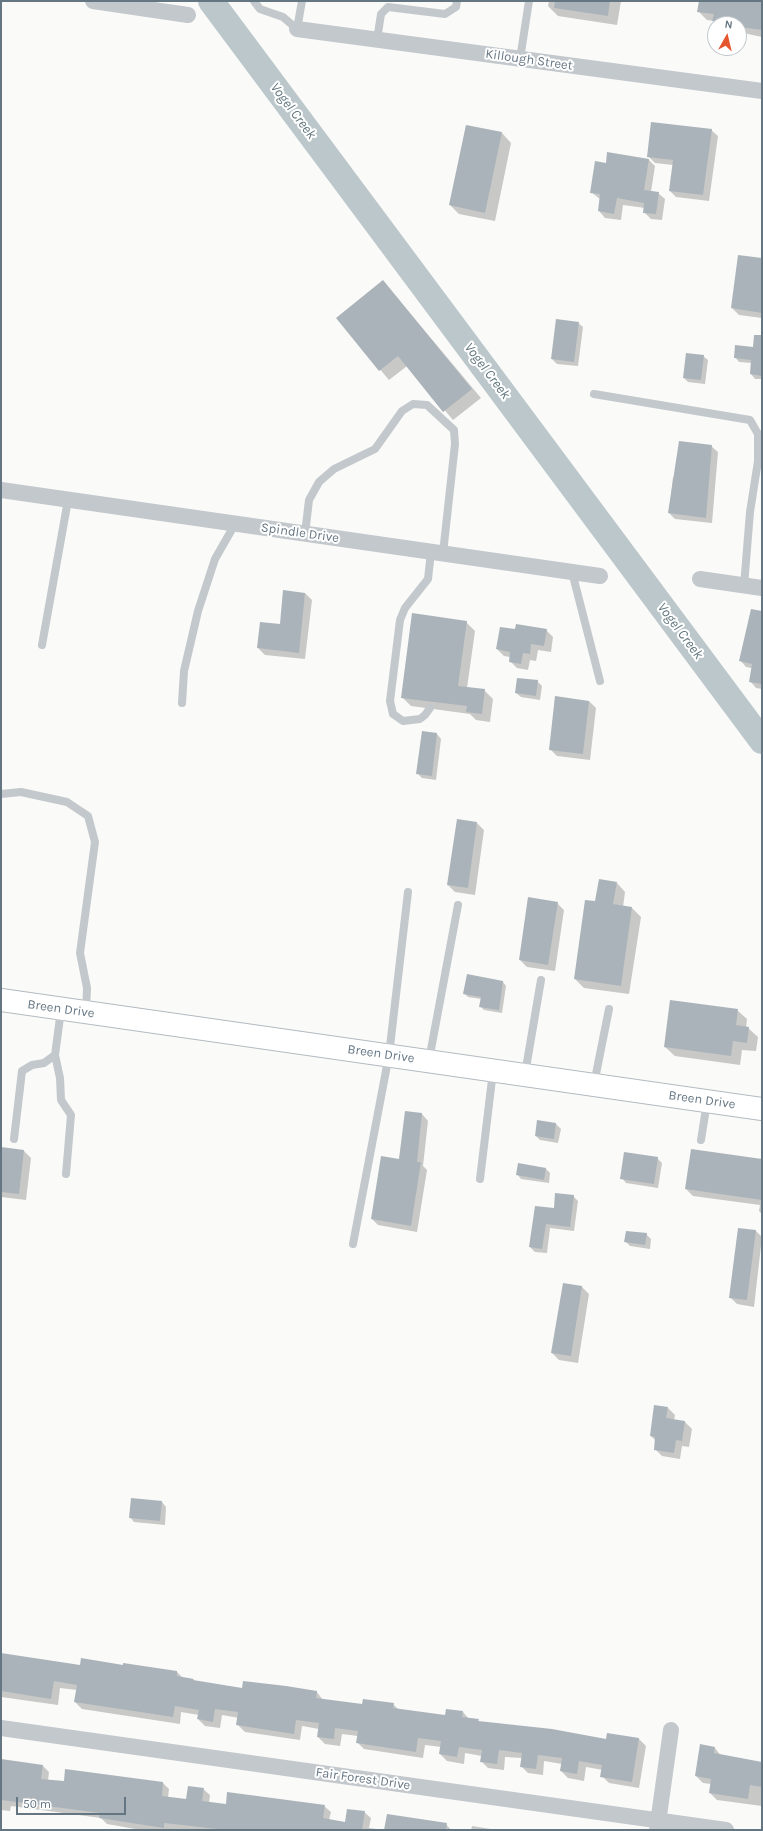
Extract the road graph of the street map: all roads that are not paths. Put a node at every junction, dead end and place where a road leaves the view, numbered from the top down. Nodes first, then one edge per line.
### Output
1 (92, 1) edge
2 (254, 1) edge
3 (302, 1) edge
4 (457, 1) edge
5 (529, 1) edge
6 (188, 15) dead end
7 (297, 29) junction
8 (377, 40) junction
9 (520, 59) junction
10 (762, 92) edge
11 (594, 394) dead end
12 (1, 490) edge
13 (68, 500) junction
14 (235, 524) junction
15 (305, 534) junction
16 (437, 553) junction
17 (572, 572) junction
18 (600, 576) dead end
19 (700, 579) dead end
20 (744, 586) junction
21 (762, 588) edge
22 (42, 645) dead end
23 (600, 681) dead end
24 (182, 703) dead end
25 (430, 708) dead end
26 (1, 794) edge
27 (408, 892) dead end
28 (458, 905) dead end
29 (540, 980) dead end
30 (1, 1000) edge
31 (61, 1009) junction
32 (609, 1009) dead end
33 (86, 1012) junction
34 (55, 1055) junction
35 (389, 1056) junction
36 (428, 1061) junction
37 (493, 1070) junction
38 (525, 1075) junction
39 (594, 1085) junction
40 (707, 1101) junction
41 (762, 1109) edge
42 (14, 1140) dead end
43 (701, 1140) dead end
44 (66, 1174) dead end
45 (480, 1179) dead end
46 (353, 1244) dead end
47 (1, 1728) edge
48 (672, 1730) dead end
49 (658, 1825) edge
50 (726, 1830) edge

1 - 6 street
2 - 7 lane
3 - 7 lane
4 - 8 lane
5 - 9 lane
7 - 8 street, Killough Street
8 - 9 street, Killough Street
9 - 10 street, Killough Street
11 - 20 lane
12 - 13 street, Spindle Drive
13 - 14 street, Spindle Drive
13 - 22 lane
14 - 15 street, Spindle Drive
14 - 24 lane
15 - 16 street, Spindle Drive
15 - 16 lane
16 - 17 street, Spindle Drive
16 - 25 lane
17 - 18 street, Spindle Drive
17 - 23 lane
19 - 20 street
20 - 21 street
26 - 33 lane
27 - 35 lane
28 - 36 lane
29 - 38 lane
30 - 31 street, Breen Drive
31 - 33 street, Breen Drive
31 - 34 lane
32 - 39 lane
33 - 35 street, Breen Drive
34 - 42 lane
34 - 44 lane
35 - 36 street, Breen Drive
35 - 46 lane
36 - 37 street, Breen Drive
37 - 38 street, Breen Drive
37 - 45 lane
38 - 39 street, Breen Drive
39 - 40 street, Breen Drive
40 - 41 street, Breen Drive
40 - 43 lane
47 - 49 street, Fair Forest Drive
48 - 49 street
49 - 50 street, Fair Forest Drive

